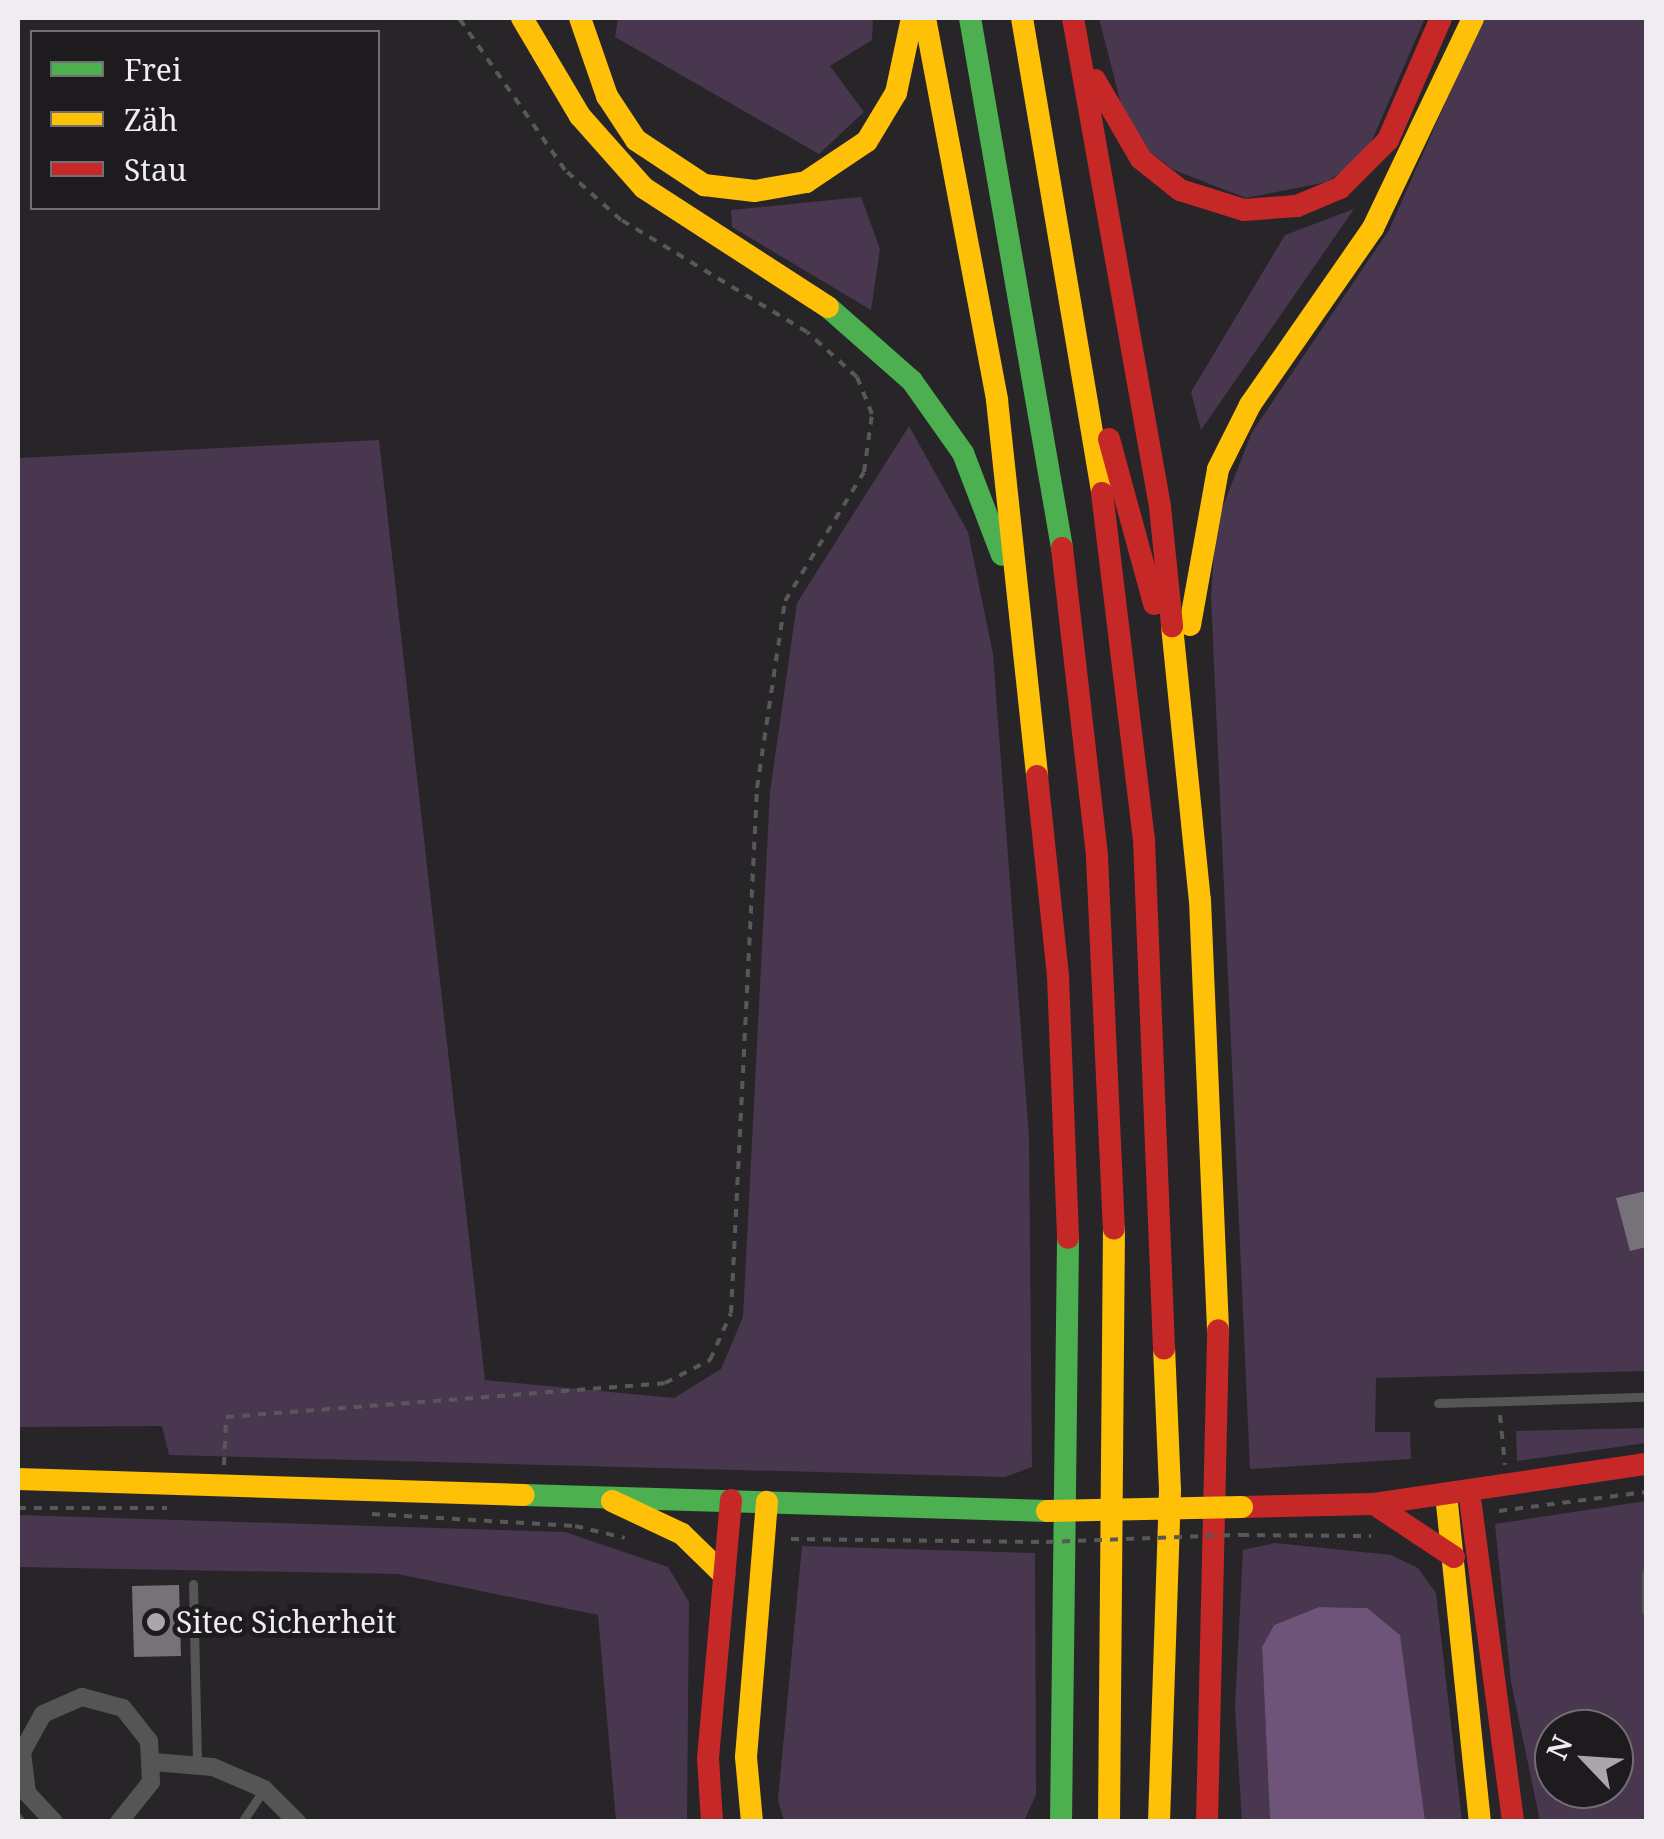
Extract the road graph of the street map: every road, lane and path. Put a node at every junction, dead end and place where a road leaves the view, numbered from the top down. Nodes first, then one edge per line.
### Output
1 (459, 18) edge
2 (522, 18) edge
3 (580, 18) edge
4 (912, 18) edge
5 (924, 18) edge
6 (970, 18) edge
7 (1022, 18) edge
8 (1073, 18) edge
9 (1440, 18) edge
10 (1473, 18) edge
11 (1080, 51) junction
12 (1089, 382) junction
13 (1024, 619) junction
14 (1188, 750) junction
15 (1646, 1397) edge
16 (1499, 1402) junction
17 (1438, 1404) dead end
18 (1646, 1464) edge
19 (18, 1480) edge
20 (224, 1482) junction
21 (1507, 1485) junction
22 (1458, 1492) junction
23 (730, 1500) junction
24 (612, 1501) junction
25 (768, 1502) junction
26 (1374, 1504) junction
27 (18, 1508) edge
28 (174, 1508) dead end
29 (1510, 1509) dead end
30 (351, 1514) dead end
31 (1241, 1535) dead end
32 (763, 1540) junction
33 (646, 1543) dead end
34 (1454, 1557) junction
35 (1646, 1573) edge
36 (724, 1575) junction
37 (193, 1584) dead end
38 (1646, 1611) edge
39 (1214, 1730) junction
40 (1066, 1731) junction
41 (154, 1762) junction
42 (197, 1765) junction
43 (20, 1773) edge
44 (264, 1789) junction
45 (18, 1814) edge
46 (24, 1822) edge
47 (54, 1822) edge
48 (119, 1822) edge
49 (242, 1822) edge
50 (297, 1822) edge
51 (712, 1822) edge
52 (752, 1822) edge
53 (1041, 1822) edge
54 (1061, 1822) edge
55 (1109, 1822) edge
56 (1159, 1822) edge
57 (1206, 1822) edge
58 (1226, 1822) edge
59 (1480, 1822) edge
60 (1513, 1822) edge

1 - 20 path
2 - 13 main road
3 - 4 main road
5 - 13 main road
6 - 55 main road
7 - 12 main road
8 - 11 main road
9 - 11 main road
10 - 14 main road
11 - 14 main road
12 - 14 main road
12 - 56 main road
13 - 40 main road
14 - 39 main road
15 - 16 lane
16 - 17 lane
16 - 21 path
18 - 21 main road
19 - 20 main road
20 - 24 main road
21 - 22 main road
21 - 29 path
22 - 26 main road
22 - 34 main road
22 - 60 main road
23 - 24 main road
23 - 25 main road
23 - 36 main road
24 - 36 main road
25 - 26 main road, bridge
25 - 32 main road
26 - 34 main road
27 - 28 path
30 - 33 path
31 - 32 path, bridge
32 - 52 main road
34 - 59 main road
35 - 38 lane
36 - 51 main road
37 - 42 lane
39 - 57 main road
39 - 58 main road
40 - 53 main road
40 - 54 main road
41 - 42 street
41 - 43 street
41 - 48 street
42 - 44 street
43 - 47 street
44 - 49 lane
44 - 50 street
45 - 46 path

